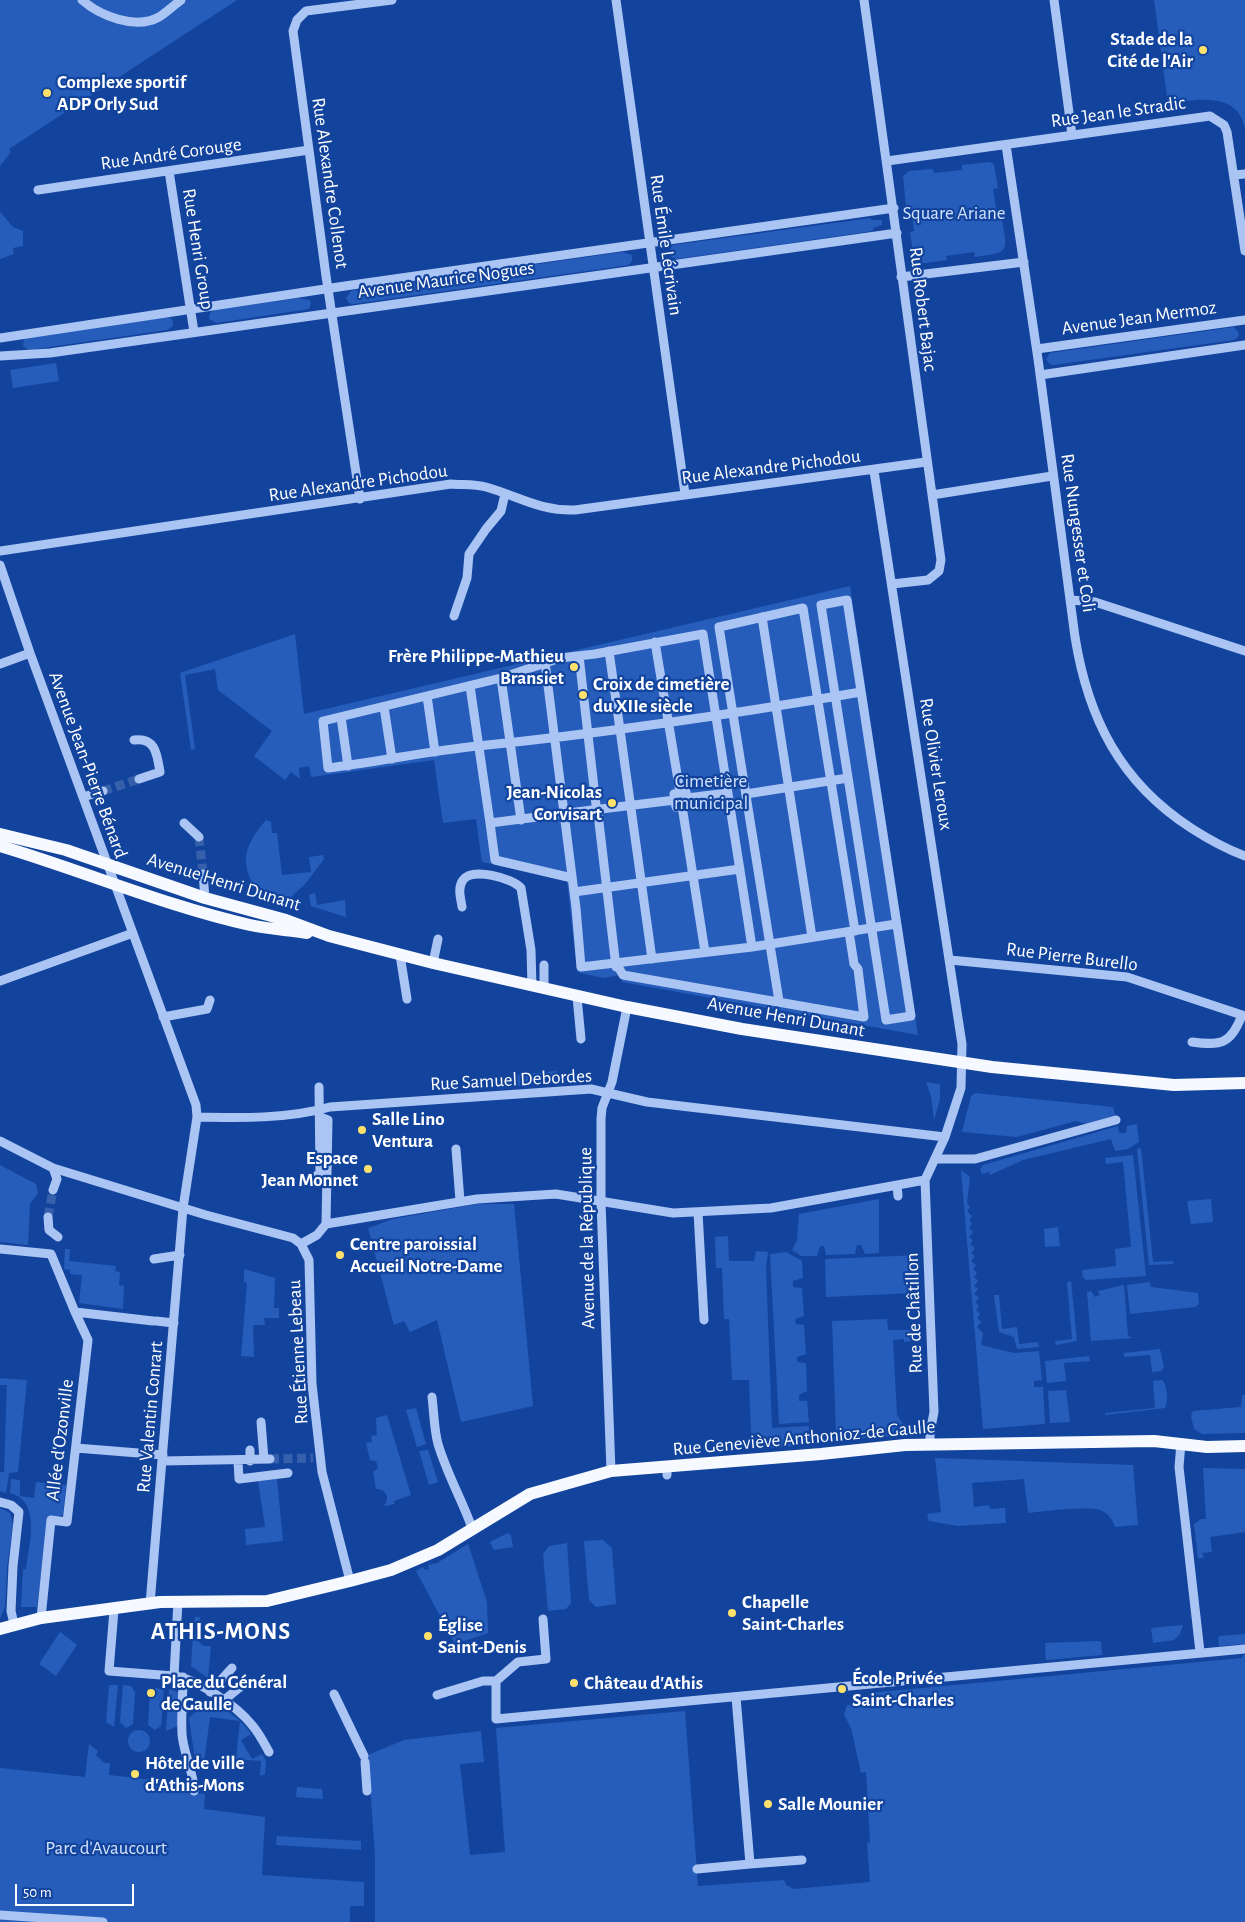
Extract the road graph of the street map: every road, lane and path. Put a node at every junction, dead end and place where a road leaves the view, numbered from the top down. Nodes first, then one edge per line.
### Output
1 (82, 0) edge
2 (181, 0) edge
3 (392, 0) edge
4 (616, 0) edge
5 (864, 0) edge
6 (1054, 0) edge
7 (1072, 135) junction
8 (1006, 145) junction
9 (309, 150) junction
10 (887, 161) junction
11 (170, 171) junction
12 (1245, 174) edge
13 (1234, 175) junction
14 (38, 190) dead end
15 (894, 208) junction
16 (897, 233) junction
17 (648, 243) junction
18 (1245, 251) edge
19 (1024, 262) junction
20 (653, 268) junction
21 (902, 277) junction
22 (328, 288) junction
23 (191, 309) junction
24 (332, 313) junction
25 (1245, 320) edge
26 (194, 332) junction
27 (0, 338) edge
28 (1245, 345) edge
29 (1037, 350) junction
30 (0, 356) edge
31 (1040, 375) junction
32 (926, 462) junction
33 (874, 471) junction
34 (1052, 476) junction
35 (505, 494) junction
36 (685, 494) junction
37 (932, 495) junction
38 (360, 499) junction
39 (0, 551) edge
40 (0, 565) edge
41 (892, 584) junction
42 (1071, 600) junction
43 (454, 616) dead end
44 (762, 617) junction
45 (655, 642) junction
46 (1245, 651) edge
47 (610, 652) junction
48 (30, 653) junction
49 (579, 656) junction
50 (544, 662) junction
51 (0, 664) edge
52 (501, 678) junction
53 (470, 686) junction
54 (861, 692) junction
55 (427, 696) junction
56 (835, 697) junction
57 (819, 699) junction
58 (776, 706) junction
59 (384, 707) junction
60 (734, 712) junction
61 (714, 715) junction
62 (341, 717) junction
63 (668, 722) junction
64 (620, 728) junction
65 (588, 732) junction
66 (554, 737) junction
67 (134, 740) dead end
68 (511, 742) junction
69 (479, 746) junction
70 (435, 752) junction
71 (392, 759) junction
72 (348, 766) junction
73 (848, 778) junction
74 (139, 780) tunnel mouth
75 (831, 780) junction
76 (790, 787) junction
77 (103, 791) tunnel mouth
78 (728, 793) junction
79 (746, 794) junction
80 (83, 797) junction
81 (681, 797) junction
82 (630, 806) junction
83 (597, 809) junction
84 (564, 814) junction
85 (521, 820) junction
86 (184, 823) dead end
87 (490, 823) junction
88 (0, 834) edge
89 (200, 837) tunnel mouth
90 (0, 846) edge
91 (1245, 856) edge
92 (107, 864) junction
93 (740, 869) junction
94 (203, 874) tunnel mouth
95 (693, 875) junction
96 (572, 878) junction
97 (641, 883) junction
98 (114, 884) junction
99 (607, 888) junction
100 (574, 892) junction
101 (205, 898) junction
102 (462, 908) dead end
103 (896, 924) junction
104 (871, 928) junction
105 (852, 931) junction
106 (133, 934) junction
107 (329, 936) junction
108 (812, 937) junction
109 (438, 940) dead end
110 (770, 944) junction
111 (752, 947) junction
112 (705, 952) junction
113 (400, 955) junction
114 (652, 959) junction
115 (950, 960) junction
116 (433, 963) junction
117 (616, 963) junction
118 (544, 965) dead end
119 (617, 976) dead end
120 (0, 981) edge
121 (538, 988) junction
122 (577, 997) junction
123 (407, 999) dead end
124 (210, 1000) dead end
125 (779, 1002) junction
126 (627, 1008) junction
127 (1243, 1015) edge
128 (163, 1017) junction
129 (580, 1039) dead end
130 (1192, 1042) dead end
131 (962, 1063) junction
132 (1245, 1083) edge
133 (319, 1087) dead end
134 (608, 1093) junction
135 (321, 1113) junction
136 (197, 1118) junction
137 (1116, 1120) dead end
138 (945, 1137) junction
139 (0, 1141) edge
140 (456, 1149) dead end
141 (935, 1159) junction
142 (53, 1168) junction
143 (316, 1176) dead end
144 (925, 1180) junction
145 (896, 1185) junction
146 (53, 1190) tunnel mouth
147 (898, 1196) dead end
148 (460, 1202) junction
149 (601, 1202) junction
150 (184, 1208) junction
151 (698, 1212) junction
152 (48, 1217) tunnel mouth
153 (326, 1224) junction
154 (58, 1237) dead end
155 (301, 1244) junction
156 (0, 1249) edge
157 (180, 1255) junction
158 (154, 1259) dead end
159 (75, 1312) junction
160 (704, 1320) dead end
161 (174, 1323) junction
162 (432, 1397) dead end
163 (261, 1422) dead end
164 (1181, 1443) junction
165 (930, 1445) junction
166 (1245, 1446) edge
167 (76, 1448) junction
168 (250, 1450) dead end
169 (162, 1458) junction
170 (238, 1461) junction
171 (250, 1461) junction
172 (611, 1471) junction
173 (288, 1473) dead end
174 (0, 1502) edge
175 (472, 1528) junction
176 (350, 1581) junction
177 (178, 1601) junction
178 (150, 1604) junction
179 (114, 1610) junction
180 (41, 1618) junction
181 (543, 1619) dead end
182 (14, 1624) junction
183 (0, 1629) edge
184 (1245, 1648) edge
185 (1200, 1652) junction
186 (232, 1668) dead end
187 (178, 1676) junction
188 (496, 1681) junction
189 (245, 1683) dead end
190 (210, 1692) junction
191 (334, 1694) dead end
192 (437, 1695) dead end
193 (736, 1698) junction
194 (223, 1701) junction
195 (269, 1752) dead end
196 (194, 1791) dead end
197 (367, 1791) dead end
198 (802, 1860) dead end
199 (750, 1864) junction
200 (697, 1869) dead end
201 (0, 1915) edge
202 (103, 1922) edge

1 - 2 street
3 - 9 street, Rue Alexandre Collenot
4 - 17 street, Rue Émile Lécrivain
5 - 10 street, Rue Robert Bajac
6 - 7 street
7 - 8 street, Rue Jean le Stradic
7 - 13 street, Rue Jean le Stradic
8 - 10 street, Rue Jean le Stradic
8 - 19 street, Rue Nungesser et Coli
9 - 11 street, Rue André Corouge
9 - 22 street, Rue Alexandre Collenot
10 - 15 street, Rue Robert Bajac
11 - 14 street, Rue André Corouge
11 - 23 street, Rue Henri Group
12 - 13 street
13 - 18 street, Rue Jean le Stradic
15 - 16 street, Rue Robert Bajac
15 - 17 street, Avenue Maurice Nogues
16 - 20 street, Avenue Maurice Nogues
16 - 21 street, Rue Robert Bajac
17 - 20 street, Rue Émile Lécrivain
17 - 22 street, Avenue Maurice Nogues
19 - 21 street
19 - 29 street, Rue Nungesser et Coli
20 - 24 street, Avenue Maurice Nogues
20 - 36 street, Rue Émile Lécrivain
21 - 32 street, Rue Robert Bajac
22 - 23 street, Avenue Maurice Nogues
22 - 24 street, Rue Alexandre Collenot
23 - 26 street, Rue Henri Group
23 - 27 street, Avenue Maurice Nogues
24 - 26 street, Avenue Maurice Nogues
24 - 38 street, Rue Alexandre Collenot
25 - 29 street, Avenue Jean Mermoz
26 - 30 street, Avenue Maurice Nogues
28 - 31 street
29 - 31 street, Rue Nungesser et Coli
31 - 34 street, Rue Nungesser et Coli
32 - 33 street, Rue Alexandre Pichodou
32 - 37 street, Rue Robert Bajac
33 - 36 street, Rue Alexandre Pichodou
33 - 41 street, Rue Olivier Leroux
34 - 37 street
34 - 42 street, Rue Nungesser et Coli
35 - 36 street, Rue Alexandre Pichodou
35 - 38 street, Rue Alexandre Pichodou
35 - 43 street
37 - 41 street, Rue Robert Bajac
38 - 39 street, Rue Alexandre Pichodou
40 - 48 street, Avenue Jean-Pierre Bénard
41 - 115 street, Rue Olivier Leroux
42 - 46 street
42 - 91 street, Rue Nungesser et Coli
44 - 57 street
44 - 58 street
44 - 60 street
45 - 47 street
45 - 61 street
45 - 63 street
47 - 49 street
47 - 64 street
48 - 51 street
48 - 80 street, Avenue Jean-Pierre Bénard
49 - 50 street
49 - 65 street
50 - 52 street
50 - 66 street
52 - 53 street
52 - 68 street
53 - 55 street
53 - 69 street
54 - 56 street
54 - 56 street
54 - 103 street
55 - 59 street
55 - 70 street
56 - 57 street
56 - 73 street
57 - 58 street
57 - 75 street
58 - 60 street
58 - 76 street
59 - 62 street
59 - 71 street
60 - 61 street
60 - 79 street
61 - 63 street
61 - 78 street
62 - 72 street
62 - 72 street
63 - 64 street
63 - 81 street
64 - 65 street
64 - 82 street
65 - 66 street
65 - 83 street
66 - 68 street
66 - 84 street
67 - 74 street
68 - 69 street
68 - 85 street
69 - 70 street
69 - 87 street
70 - 71 street
71 - 72 street
73 - 75 street
73 - 104 street
75 - 76 street
75 - 105 street
76 - 79 street
76 - 108 street
77 - 80 street
78 - 81 street
78 - 93 street
79 - 110 street
80 - 92 street, Avenue Jean-Pierre Bénard
81 - 82 street
81 - 95 street
82 - 83 street
82 - 97 street
83 - 84 street
83 - 99 street
84 - 85 street
84 - 96 street
85 - 87 street
86 - 89 street
87 - 96 street
88 - 92 main road, Avenue Henri Dunant
90 - 98 main road, Avenue Henri Dunant
92 - 98 street, Avenue Jean-Pierre Bénard
92 - 101 main road, Avenue Henri Dunant
93 - 95 street
93 - 111 street
94 - 101 street
95 - 97 street
95 - 112 street
96 - 100 street
97 - 99 street
97 - 114 street
98 - 106 street, Avenue Jean-Pierre Bénard
98 - 107 main road, Avenue Henri Dunant
99 - 100 street
99 - 117 street
100 - 117 street
101 - 107 main road, Avenue Henri Dunant
102 - 121 street
103 - 104 street
103 - 104 street
104 - 105 street
105 - 108 street
105 - 125 street
106 - 120 street
106 - 128 street, Avenue Jean-Pierre Bénard
107 - 113 main road, Avenue Henri Dunant
108 - 110 street
109 - 116 street
110 - 111 street
110 - 125 street
111 - 112 street
112 - 114 street
113 - 116 main road, Avenue Henri Dunant
113 - 123 street
114 - 117 street
115 - 127 street, Rue Pierre Burello
115 - 131 street, Rue Olivier Leroux
116 - 121 main road, Avenue Henri Dunant
117 - 119 street
117 - 125 street
118 - 121 street
121 - 122 main road, Avenue Henri Dunant
122 - 126 main road, Avenue Henri Dunant
122 - 129 street
124 - 128 street
126 - 131 main road, Avenue Henri Dunant
126 - 134 street, Avenue de la République
127 - 130 street
128 - 136 street, Avenue Jean-Pierre Bénard
131 - 132 main road, Avenue Henri Dunant
131 - 138 street, Rue Olivier Leroux
133 - 135 street
134 - 135 street, Rue Samuel Debordes
134 - 138 street, Rue Samuel Debordes
134 - 149 street, Avenue de la République
135 - 136 street, Rue Samuel Debordes
135 - 143 street
135 - 153 street
136 - 150 street, Rue Valentin Conrart
137 - 141 street
138 - 141 street, Rue Olivier Leroux
139 - 142 street
140 - 148 street
141 - 144 street, Rue Olivier Leroux
142 - 146 street
142 - 150 street
144 - 145 street
144 - 165 street, Rue de Châtillon
145 - 147 street
145 - 151 street
148 - 149 street
148 - 153 street
149 - 151 street
149 - 172 street, Avenue de la République
150 - 155 street
150 - 157 street, Rue Valentin Conrart
151 - 160 street
152 - 154 street
153 - 155 street
155 - 176 street, Rue Étienne Lebeau
156 - 159 street, Allée d'Ozonville
157 - 158 street
157 - 161 street, Rue Valentin Conrart
159 - 161 street
159 - 167 street, Allée d'Ozonville
161 - 169 street, Rue Valentin Conrart
162 - 175 street
163 - 171 street
164 - 165 main road, Rue Geneviève Anthonioz-de Gaulle
164 - 166 main road, Rue Geneviève Anthonioz-de Gaulle
164 - 185 street
165 - 172 main road, Rue Geneviève Anthonioz-de Gaulle
167 - 169 street
167 - 180 street, Allée d'Ozonville
168 - 171 street
169 - 170 street
169 - 178 street, Rue Valentin Conrart
170 - 171 street
170 - 173 street
172 - 175 main road, Rue Geneviève Anthonioz-de Gaulle
174 - 182 street
175 - 176 main road, Rue Geneviève Anthonioz-de Gaulle
176 - 177 main road, Rue Geneviève Anthonioz-de Gaulle
177 - 178 main road, Rue Geneviève Anthonioz-de Gaulle
177 - 187 street
178 - 179 main road, Rue Geneviève Anthonioz-de Gaulle
179 - 180 main road, Rue Geneviève Anthonioz-de Gaulle
179 - 187 street
180 - 182 main road, Rue Geneviève Anthonioz-de Gaulle
181 - 188 street
182 - 183 main road, Rue Geneviève Anthonioz-de Gaulle
184 - 185 street
185 - 193 street
186 - 190 street
187 - 190 street
187 - 196 street
188 - 192 street
188 - 193 street
189 - 194 street
190 - 194 street
191 - 197 street
193 - 199 street
194 - 195 street
198 - 199 street
199 - 200 street
201 - 202 street

